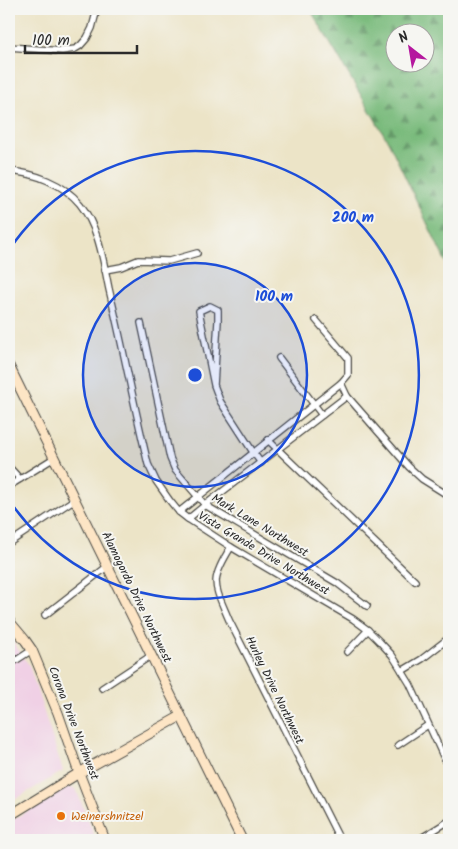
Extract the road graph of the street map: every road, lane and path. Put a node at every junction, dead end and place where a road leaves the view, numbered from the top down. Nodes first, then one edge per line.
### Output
1 (97, 9) edge
2 (9, 47) edge
3 (9, 171) edge
4 (197, 253) dead end
5 (105, 270) junction
6 (316, 320) dead end
7 (141, 323) dead end
8 (279, 358) dead end
9 (9, 366) edge
10 (341, 383) junction
11 (214, 385) junction
12 (347, 396) junction
13 (314, 404) junction
14 (322, 415) junction
15 (268, 440) junction
16 (278, 449) junction
17 (253, 452) junction
18 (54, 458) junction
19 (261, 463) junction
20 (9, 467) edge
21 (20, 478) junction
22 (9, 486) edge
23 (449, 496) edge
24 (197, 497) junction
25 (75, 499) junction
26 (205, 505) junction
27 (179, 512) junction
28 (188, 519) junction
29 (9, 543) edge
30 (231, 547) junction
31 (108, 566) junction
32 (416, 581) dead end
33 (367, 606) dead end
34 (45, 615) dead end
35 (9, 621) edge
36 (368, 630) junction
37 (449, 638) edge
38 (32, 650) junction
39 (347, 652) dead end
40 (152, 655) junction
41 (9, 664) edge
42 (402, 672) junction
43 (102, 688) dead end
44 (181, 716) junction
45 (428, 725) junction
46 (398, 745) dead end
47 (446, 756) edge
48 (449, 769) edge
49 (79, 773) junction
50 (9, 816) edge
51 (449, 821) edge
52 (105, 840) edge
53 (242, 840) edge
54 (340, 840) edge
55 (418, 840) edge

1 - 2 street
3 - 5 street, Vista Grande Drive Northwest
4 - 5 street
5 - 27 street, Vista Grande Drive Northwest
6 - 10 street
7 - 24 street, Mark Lane Northwest
8 - 13 street
9 - 18 street, Alamogordo Drive Northwest
10 - 12 street
10 - 13 street
11 - 11 street
11 - 17 street
12 - 14 street
12 - 23 street
13 - 14 street
13 - 15 street
14 - 16 street
15 - 16 street
15 - 17 street
16 - 19 street
16 - 32 street
17 - 19 street
17 - 24 street
18 - 21 street
18 - 25 street, Alamogordo Drive Northwest
19 - 26 street
20 - 21 street
21 - 22 street
24 - 26 street, Mark Lane Northwest
24 - 27 street
25 - 29 street
25 - 31 street, Alamogordo Drive Northwest
26 - 28 street
26 - 33 street, Mark Lane Northwest
27 - 28 street, Vista Grande Drive Northwest
28 - 30 street, Vista Grande Drive Northwest
30 - 36 street, Vista Grande Drive Northwest
30 - 54 street, Hurley Drive Northwest
31 - 34 street
31 - 40 street, Alamogordo Drive Northwest
35 - 38 street, Corona Drive Northwest
36 - 39 street
36 - 42 street, Vista Grande Drive Northwest
37 - 42 street
38 - 41 street
38 - 49 street, Corona Drive Northwest
40 - 43 street
40 - 44 street, Alamogordo Drive Northwest
42 - 45 street, Vista Grande Drive Northwest
44 - 49 street
44 - 53 street, Alamogordo Drive Northwest
45 - 46 street
45 - 47 street, Vista Grande Drive Northwest
47 - 48 street, Vista Grande Drive Northwest
49 - 50 street
49 - 52 street, Corona Drive Northwest
51 - 55 street

